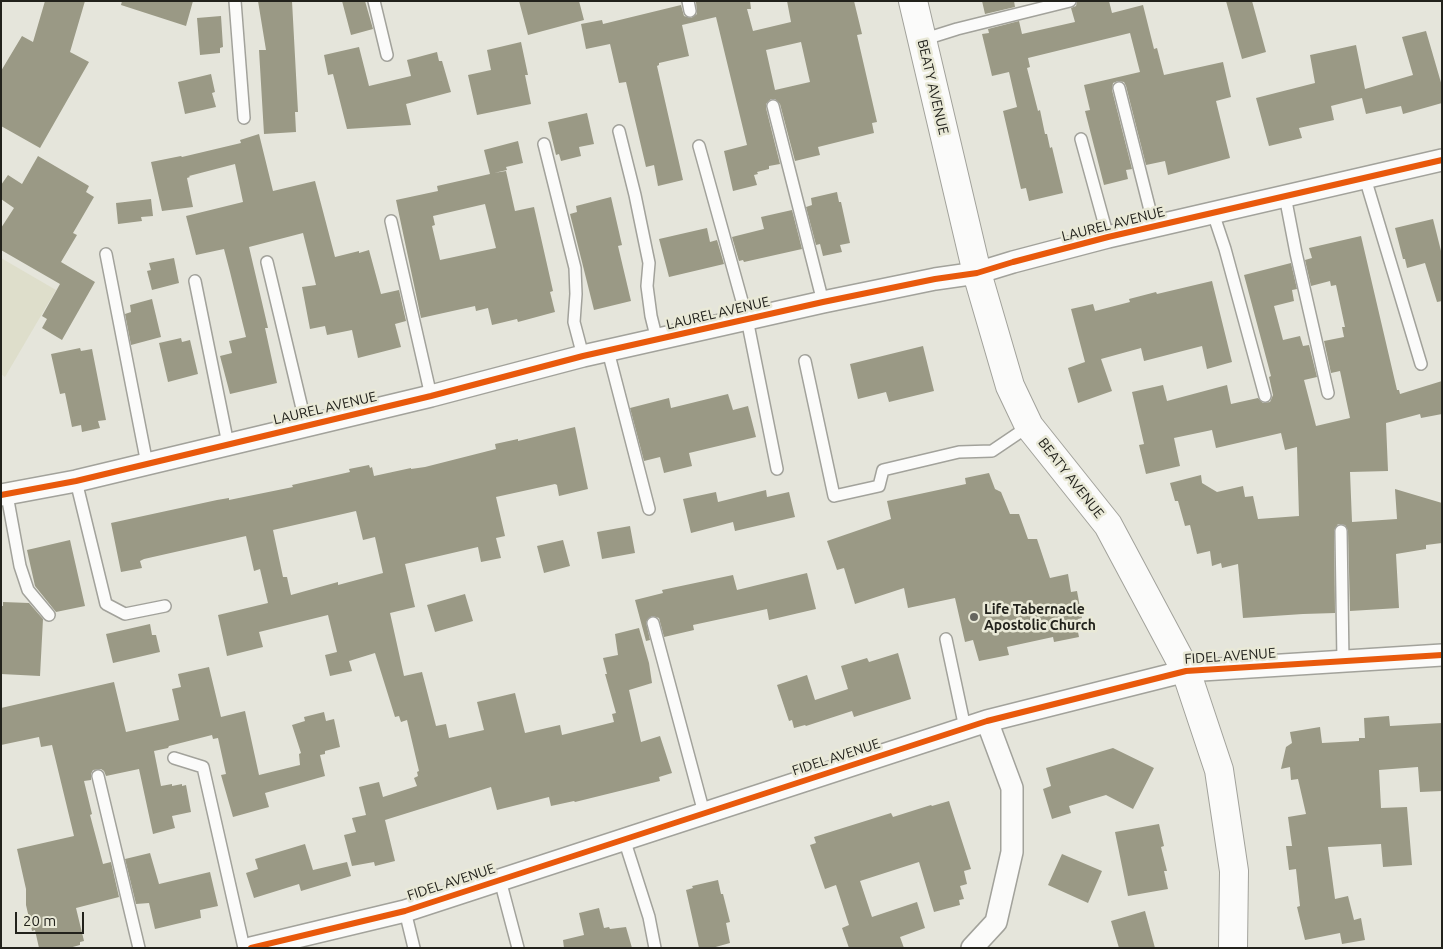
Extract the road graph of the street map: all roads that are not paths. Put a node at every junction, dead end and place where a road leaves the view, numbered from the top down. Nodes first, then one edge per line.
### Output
1 (235, 1) edge
2 (374, 1) edge
3 (913, 1) edge
4 (1070, 1) edge
5 (922, 40) junction
6 (387, 56) dead end
7 (1119, 88) dead end
8 (773, 106) dead end
9 (244, 118) dead end
10 (620, 131) dead end
11 (1081, 139) dead end
12 (544, 144) dead end
13 (700, 146) dead end
14 (1442, 160) edge
15 (1365, 178) junction
16 (1284, 196) junction
17 (1213, 213) junction
18 (391, 221) dead end
19 (1154, 226) junction
20 (1108, 237) junction
21 (106, 254) dead end
22 (267, 262) dead end
23 (977, 273) junction
24 (195, 281) dead end
25 (823, 302) junction
26 (747, 319) junction
27 (657, 340) junction
28 (608, 351) junction
29 (583, 356) junction
30 (805, 361) dead end
31 (1421, 364) dead end
32 (1328, 393) dead end
33 (431, 396) junction
34 (1265, 396) dead end
35 (306, 425) junction
36 (1029, 426) junction
37 (228, 444) junction
38 (148, 464) junction
39 (777, 469) dead end
40 (76, 482) junction
41 (4, 495) edge
42 (649, 509) dead end
43 (1342, 531) dead end
44 (166, 606) dead end
45 (49, 615) dead end
46 (653, 623) dead end
47 (946, 639) dead end
48 (1442, 655) edge
49 (1343, 661) junction
50 (1186, 671) junction
51 (987, 721) junction
52 (965, 728) junction
53 (174, 758) dead end
54 (98, 776) dead end
55 (704, 813) junction
56 (624, 839) junction
57 (500, 880) junction
58 (405, 911) junction
59 (255, 947) edge
60 (139, 948) edge
61 (414, 948) edge
62 (518, 948) edge
63 (655, 948) edge
64 (972, 948) edge
65 (1233, 948) edge

1 - 9 lane
2 - 6 lane
3 - 5 street, BEATY AVENUE
4 - 5 lane
5 - 23 street, BEATY AVENUE
7 - 19 lane
8 - 25 lane
10 - 27 lane
11 - 20 lane
12 - 29 lane
13 - 26 lane
14 - 15 street, LAUREL AVENUE
15 - 16 street, LAUREL AVENUE
15 - 31 lane
16 - 17 street, LAUREL AVENUE
16 - 32 lane
17 - 19 street, LAUREL AVENUE
17 - 34 lane
18 - 33 lane
19 - 20 street, LAUREL AVENUE
20 - 23 street, LAUREL AVENUE
21 - 38 lane
22 - 35 lane
23 - 25 street, LAUREL AVENUE
23 - 36 street, BEATY AVENUE
24 - 37 lane
25 - 26 street, LAUREL AVENUE
26 - 27 street, LAUREL AVENUE
26 - 39 lane
27 - 28 street, LAUREL AVENUE
28 - 29 street, LAUREL AVENUE
28 - 42 lane
29 - 33 street, LAUREL AVENUE
30 - 36 lane
33 - 35 street, LAUREL AVENUE
35 - 37 street, LAUREL AVENUE
36 - 50 street, BEATY AVENUE
37 - 38 street, LAUREL AVENUE
38 - 40 street, LAUREL AVENUE
40 - 41 street, LAUREL AVENUE
40 - 44 lane
41 - 45 lane
43 - 49 lane
46 - 55 lane
47 - 52 lane
48 - 49 street, FIDEL AVENUE
49 - 50 street, FIDEL AVENUE
50 - 51 street, FIDEL AVENUE
50 - 65 street, BEATY AVENUE
51 - 52 street, FIDEL AVENUE
51 - 64 street
52 - 55 street, FIDEL AVENUE
53 - 59 lane
54 - 60 lane
55 - 56 street, FIDEL AVENUE
56 - 57 street, FIDEL AVENUE
56 - 63 lane
57 - 58 street, FIDEL AVENUE
57 - 62 lane
58 - 59 street, FIDEL AVENUE
58 - 61 lane

